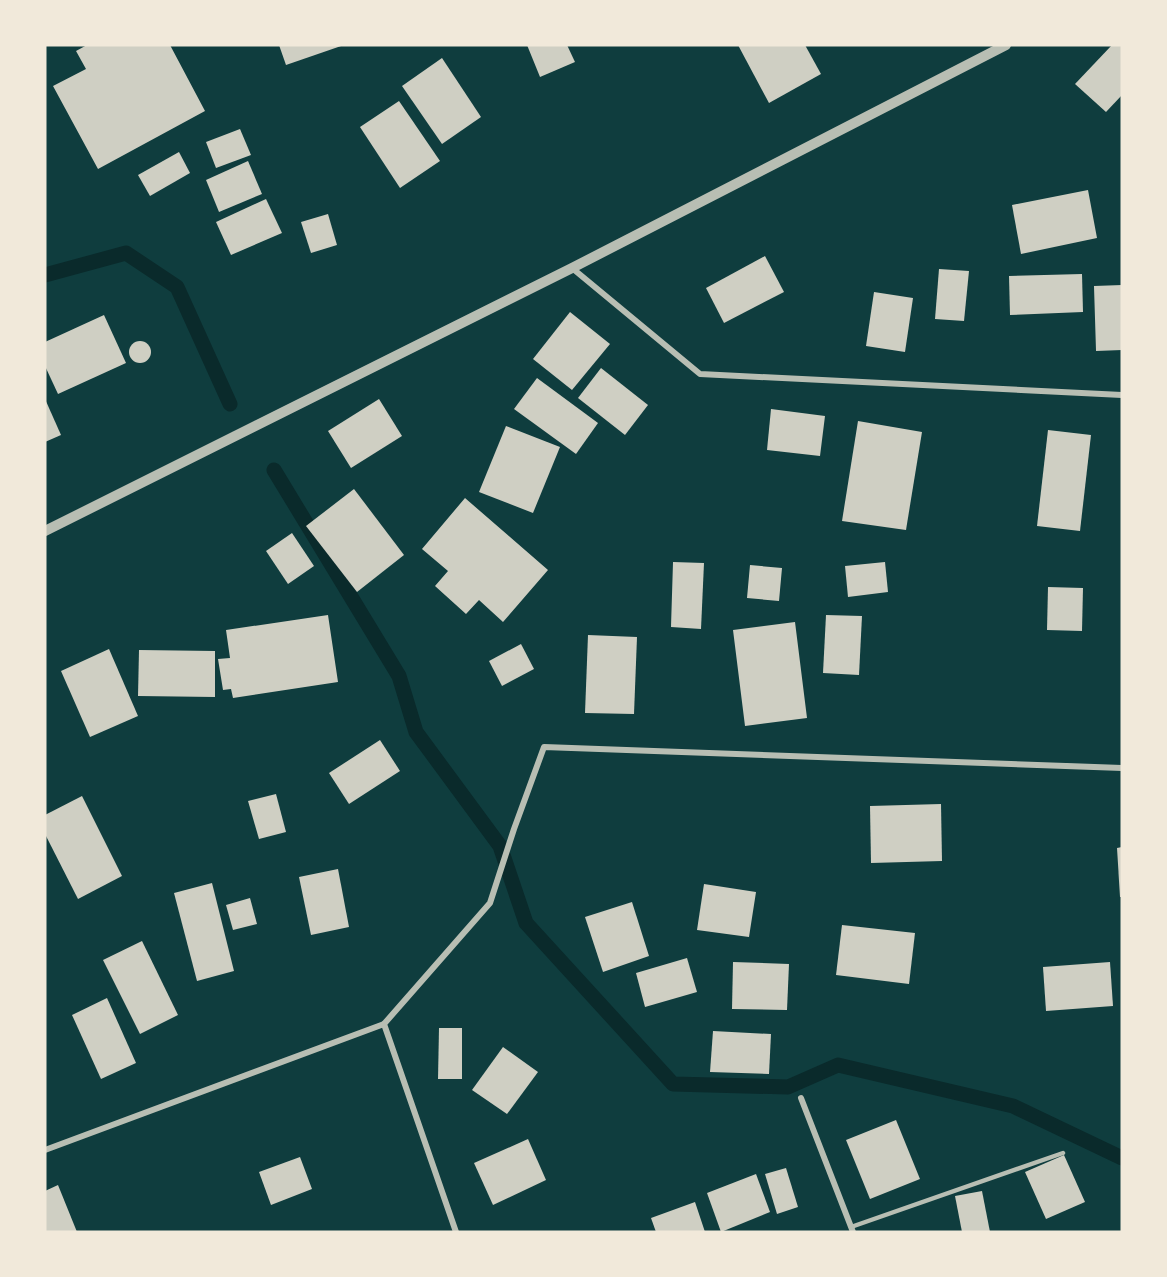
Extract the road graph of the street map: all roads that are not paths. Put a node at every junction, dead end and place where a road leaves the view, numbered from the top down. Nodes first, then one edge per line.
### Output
1 (1006, 45) edge
2 (572, 267) junction
3 (1122, 395) edge
4 (45, 531) edge
5 (1122, 768) edge
6 (384, 1024) junction
7 (801, 1098) dead end
8 (45, 1150) edge
9 (1063, 1153) dead end
10 (852, 1229) edge
11 (456, 1232) edge

1 - 2 street
2 - 3 street
2 - 4 street
5 - 6 street
6 - 8 street
6 - 11 street
7 - 10 street
9 - 10 lane

